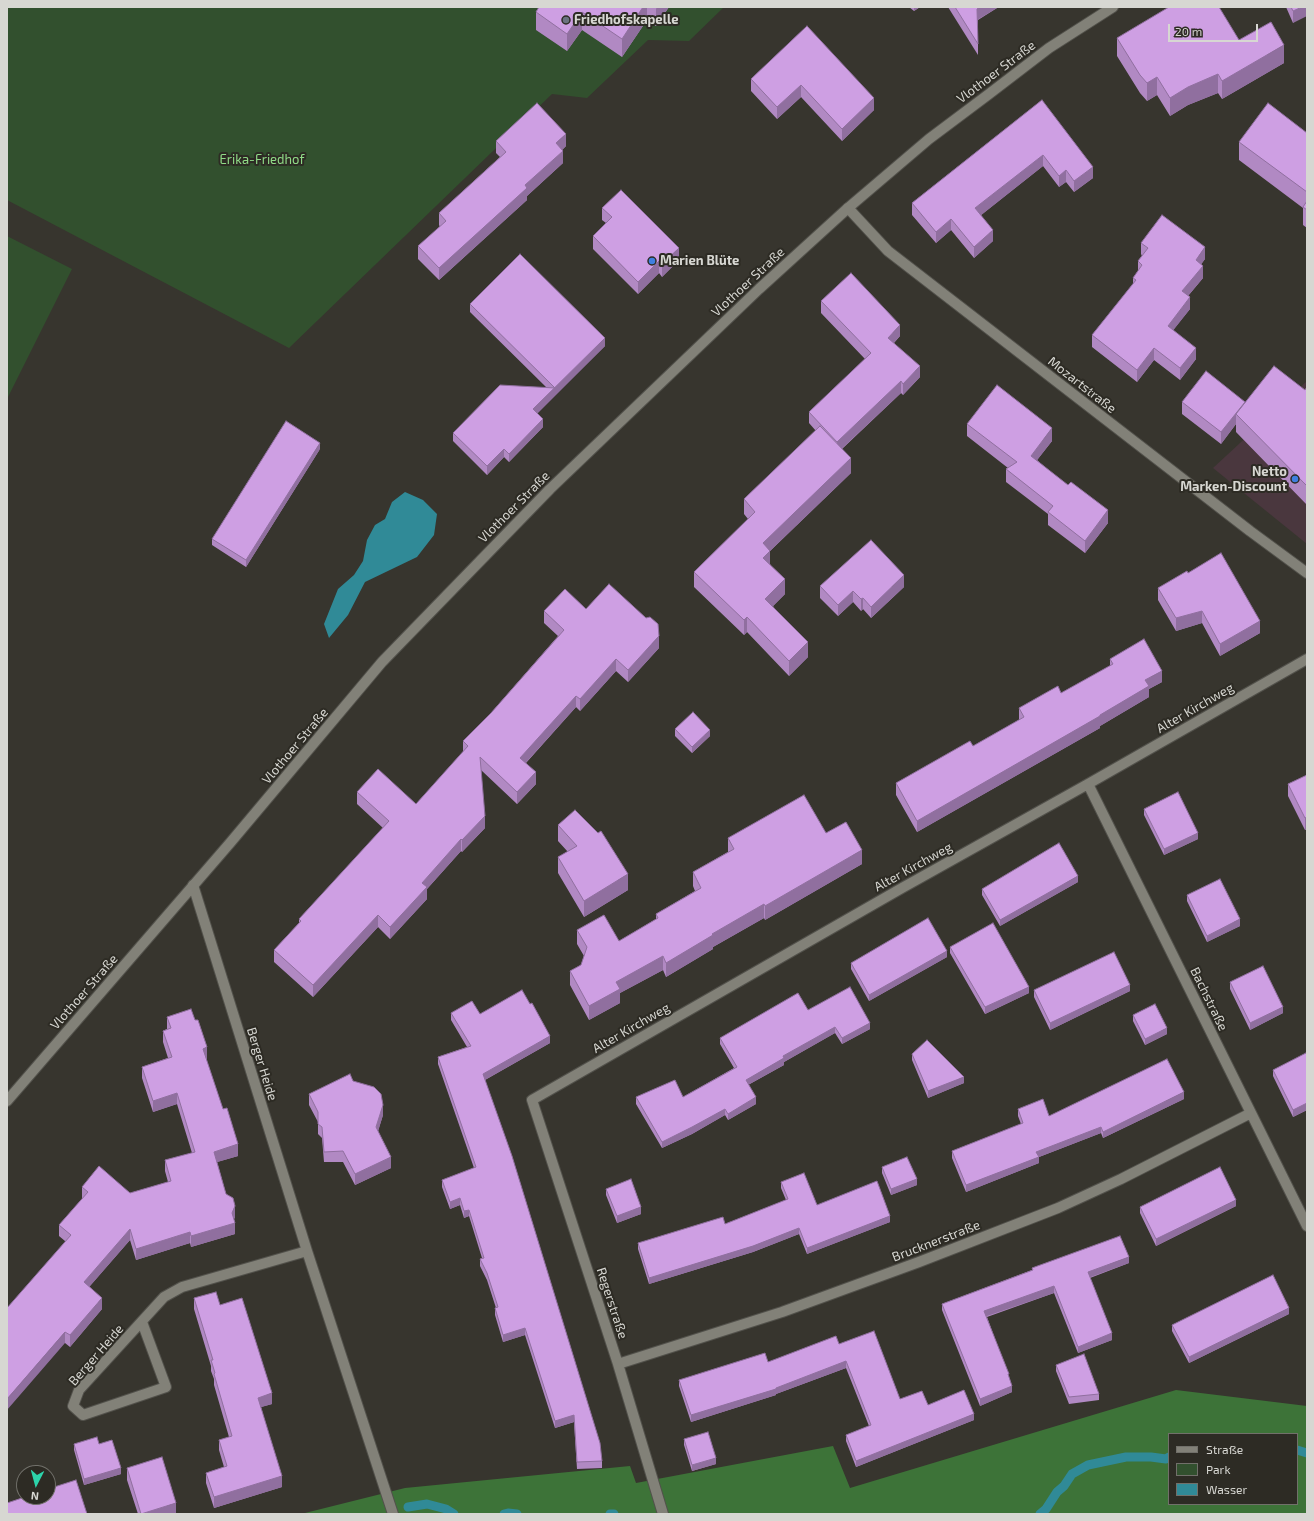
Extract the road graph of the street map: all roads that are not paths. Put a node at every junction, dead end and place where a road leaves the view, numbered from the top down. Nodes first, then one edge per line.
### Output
1 (1113, 7) edge
2 (848, 208) junction
3 (1307, 573) edge
4 (1307, 659) edge
5 (1088, 784) junction
6 (193, 885) junction
7 (532, 1100) joint
8 (7, 1101) edge
9 (1251, 1113) junction
10 (1307, 1226) edge
11 (307, 1250) junction
12 (142, 1322) junction
13 (618, 1364) junction
14 (393, 1514) edge
15 (663, 1514) edge

1 - 2 street, Vlothoer Straße
2 - 3 street, Mozartstraße
2 - 6 street, Vlothoer Straße
4 - 5 street, Alter Kirchweg
5 - 7 street, Alter Kirchweg
5 - 9 street, Bachstraße
6 - 8 street, Vlothoer Straße
6 - 11 street, Berger Heide
7 - 13 street, Regerstraße
9 - 10 street, Bachstraße
9 - 13 street, Brucknerstraße
11 - 12 street, Berger Heide
11 - 14 street, Berger Heide
12 - 12 street, Berger Heide
13 - 15 street, Regerstraße

